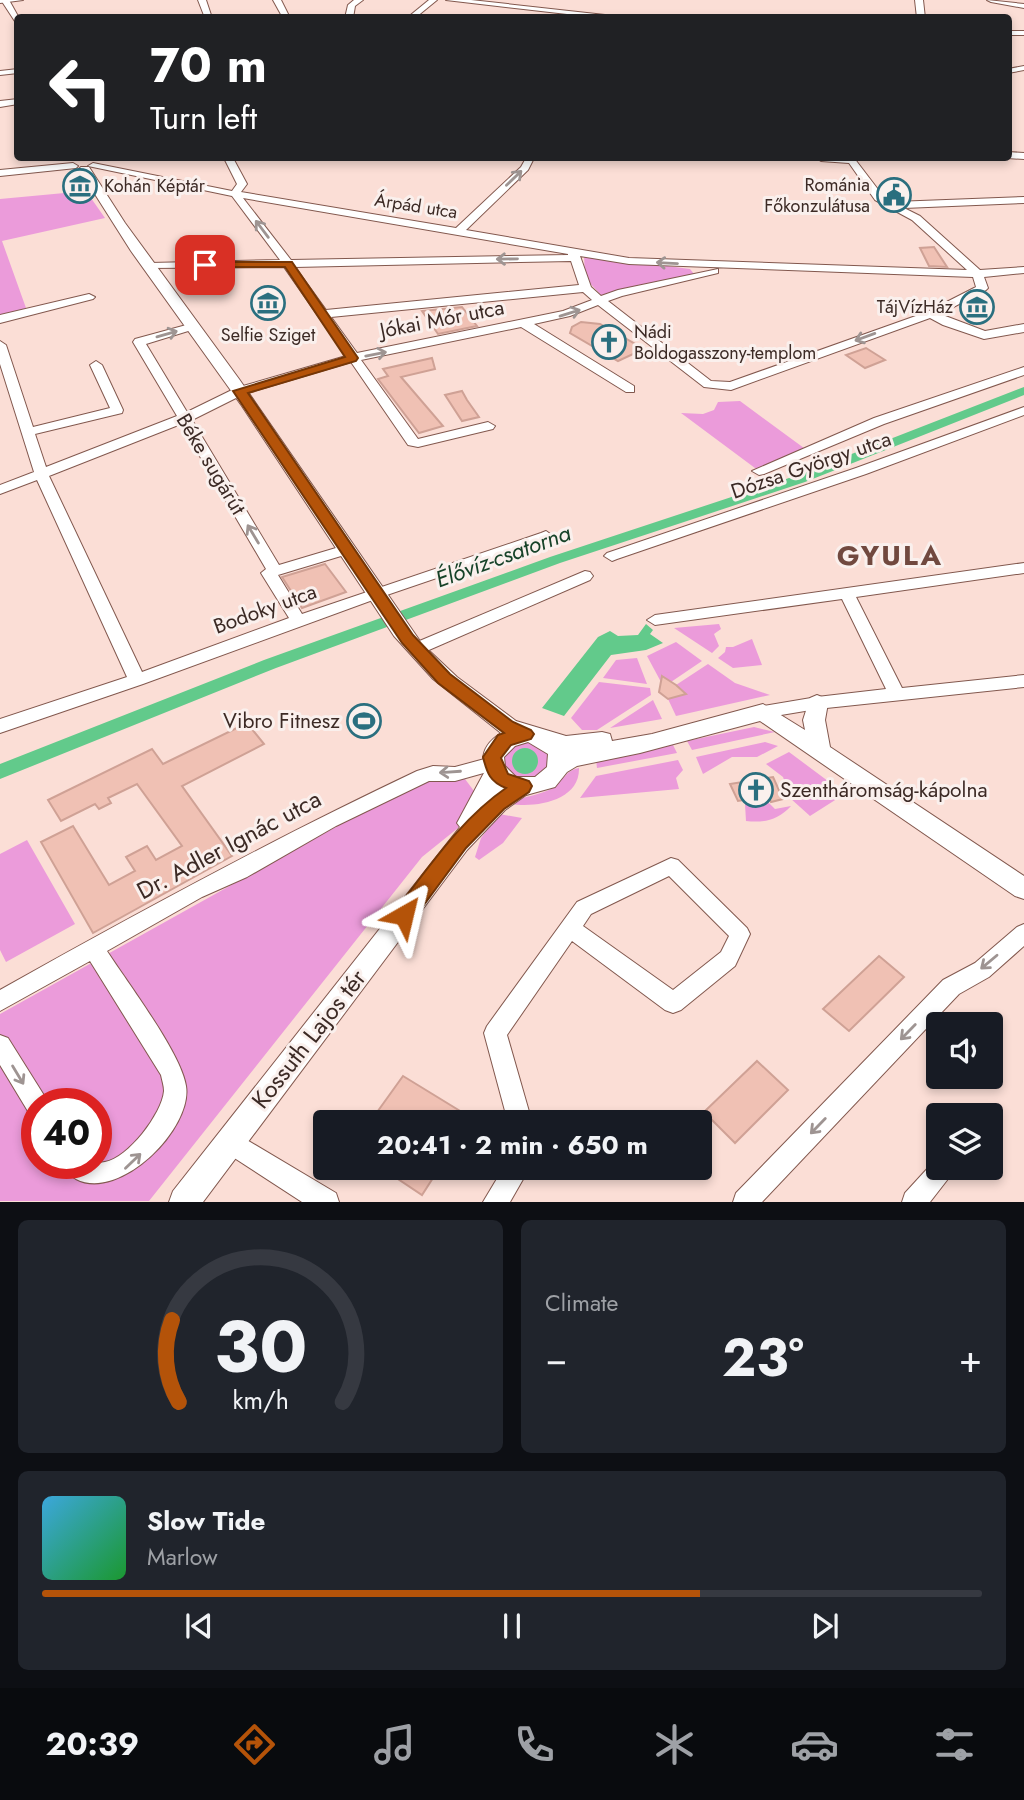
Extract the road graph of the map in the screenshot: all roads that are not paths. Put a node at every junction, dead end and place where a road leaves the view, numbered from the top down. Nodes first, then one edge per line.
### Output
1 (19, 0) edge
2 (359, 0) edge
3 (433, 0) edge
4 (450, 0) edge
5 (991, 0) edge
6 (4, 1) edge
7 (1024, 6) edge
8 (539, 9) edge
9 (350, 14) edge
10 (415, 14) edge
11 (589, 14) edge
12 (14, 17) edge
13 (230, 161) edge
14 (528, 161) edge
15 (852, 161) edge
16 (86, 166) edge
17 (0, 173) edge
18 (235, 194) junction
19 (1024, 200) edge
20 (891, 205) junction
21 (459, 231) junction
22 (574, 254) junction
23 (288, 264) junction
24 (150, 266) junction
25 (703, 269) junction
26 (1024, 270) edge
27 (977, 274) junction
28 (586, 288) junction
29 (89, 297) dead end
30 (600, 300) junction
31 (323, 314) junction
32 (931, 314) junction
33 (0, 319) edge
34 (525, 324) junction
35 (194, 326) junction
36 (1024, 328) edge
37 (0, 345) edge
38 (352, 358) junction
39 (96, 365) dead end
40 (1024, 371) edge
41 (630, 389) dead end
42 (240, 391) junction
43 (1024, 411) edge
44 (184, 419) junction
45 (488, 426) dead end
46 (29, 432) junction
47 (759, 471) dead end
48 (42, 475) junction
49 (0, 491) edge
50 (546, 536) dead end
51 (346, 550) junction
52 (612, 556) dead end
53 (1024, 568) edge
54 (275, 571) junction
55 (584, 576) dead end
56 (375, 593) junction
57 (847, 594) junction
58 (298, 620) junction
59 (656, 620) dead end
60 (412, 644) junction
61 (444, 679) junction
62 (137, 680) junction
63 (1024, 681) edge
64 (897, 694) junction
65 (817, 703) junction
66 (763, 712) junction
67 (0, 726) edge
68 (676, 733) junction
69 (536, 737) junction
70 (820, 749) junction
71 (495, 762) junction
72 (559, 766) junction
73 (523, 786) junction
74 (459, 843) junction
75 (1024, 889) edge
76 (570, 928) junction
77 (1024, 933) edge
78 (94, 948) junction
79 (0, 1001) edge
80 (0, 1045) edge
81 (27, 1088) edge
82 (517, 1110) edge
83 (230, 1142) junction
84 (112, 1172) edge
85 (509, 1180) edge
86 (932, 1180) edge
87 (184, 1202) edge
88 (327, 1202) edge
89 (495, 1202) edge
90 (745, 1202) edge
91 (914, 1202) edge

1 - 6 street
2 - 9 street
3 - 10 street
4 - 8 street
5 - 7 street
6 - 12 street
8 - 11 street
13 - 18 street
21 -> 14 street
15 - 20 street
16 - 17 street, Árpád utca
16 - 18 street, Árpád utca
16 - 24 street
18 - 21 street, Árpád utca
23 -> 18 street
19 - 20 street
20 - 27 street
21 - 22 street, Árpád utca
22 -> 23 street
25 -> 22 street, Árpád utca
22 - 28 street
23 - 24 street
23 - 31 street
24 - 35 street
25 - 27 street
25 - 30 street, Jókai Mór utca
26 - 27 street
27 - 32 street
28 - 30 street
28 - 31 street
29 - 33 street
32 -> 30 street
34 -> 30 street, Jókai Mór utca
31 - 38 street
32 - 36 street
38 -> 34 street, Jókai Mór utca
34 - 41 street
35 - 42 street
44 -> 35 street, Béke sugárút
37 - 46 street
38 - 42 street, Jókai Mór utca
38 - 45 street
39 - 46 street
40 - 47 street, Dózsa György utca
42 - 44 street, Jókai Mór utca
42 - 51 street
43 - 52 street, Dózsa György utca
44 - 48 street, Jókai Mór utca
54 -> 44 street, Béke sugárút
46 - 48 street
48 - 49 street, Jókai Mór utca
48 - 62 street
50 - 56 street, Bodoky utca
51 - 54 street
51 - 56 street
53 - 57 street
54 - 58 street, Béke sugárút
55 - 60 street
56 - 58 street, Bodoky utca
56 - 60 street
57 - 59 street
57 - 64 street
58 - 62 street, Bodoky utca
60 - 61 street
61 - 69 street
61 - 71 street
62 - 67 street, Bodoky utca
63 - 64 street
64 - 65 street
65 - 66 street
65 - 70 street
66 - 68 street
66 - 70 street
68 - 69 street
68 - 72 street
69 - 71 street
69 - 72 street
70 - 75 street
71 - 73 street
71 - 74 street, Kossuth Lajos tér
71 -> 78 street, Dr. Adler Ignác utca
72 - 73 street
73 - 74 street, Kossuth Lajos tér
74 - 83 street, Kossuth Lajos tér
76 - 76 street
76 - 82 street
77 -> 90 street
78 - 79 street, Dr. Adler Ignác utca
84 -> 78 street
80 -> 81 street
83 - 87 street, Kossuth Lajos tér
83 - 88 street
85 - 89 street
86 - 91 street

